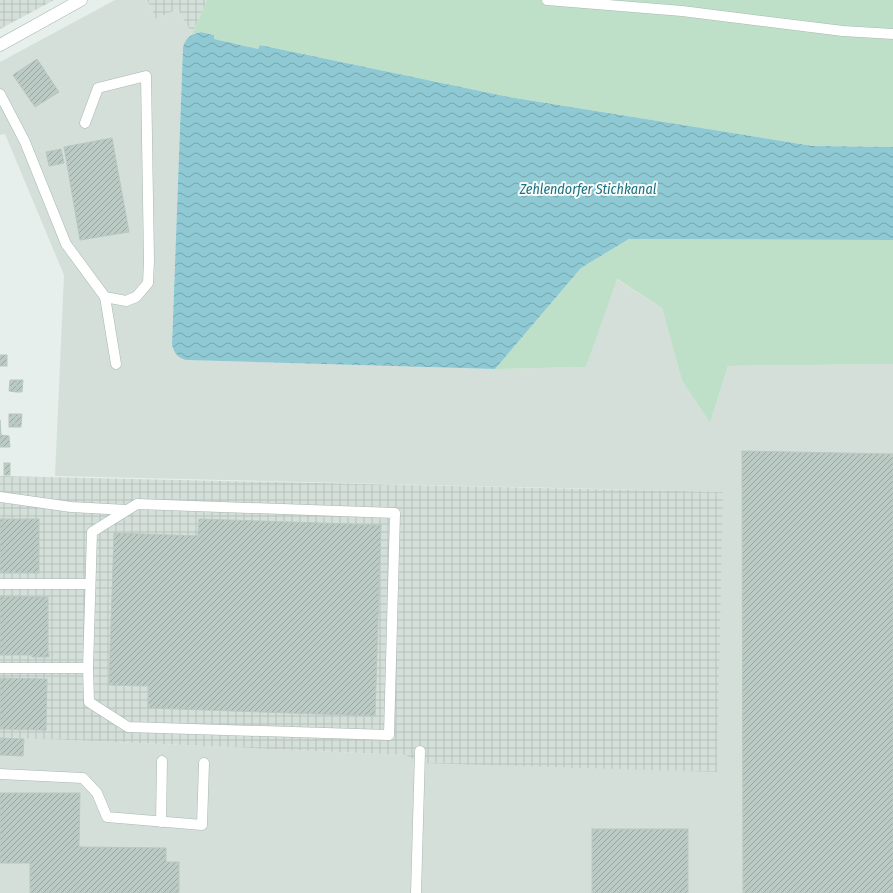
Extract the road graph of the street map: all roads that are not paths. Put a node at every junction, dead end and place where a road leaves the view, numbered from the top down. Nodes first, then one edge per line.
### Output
1 (81, 0) edge
2 (547, 0) edge
3 (893, 34) edge
4 (0, 45) edge
5 (0, 94) edge
6 (85, 123) dead end
7 (105, 297) junction
8 (116, 364) dead end
9 (0, 497) edge
10 (127, 510) junction
11 (0, 584) edge
12 (90, 584) junction
13 (0, 668) edge
14 (88, 668) junction
15 (420, 751) dead end
16 (162, 761) dead end
17 (204, 763) dead end
18 (0, 774) edge
19 (161, 822) junction
20 (416, 893) edge

1 - 4 street
2 - 3 lane
5 - 7 lane
6 - 7 lane
7 - 8 lane
9 - 10 lane
10 - 12 lane
10 - 14 lane
11 - 12 lane
12 - 14 lane
13 - 14 lane
15 - 20 lane
16 - 19 lane
17 - 19 lane
18 - 19 lane

